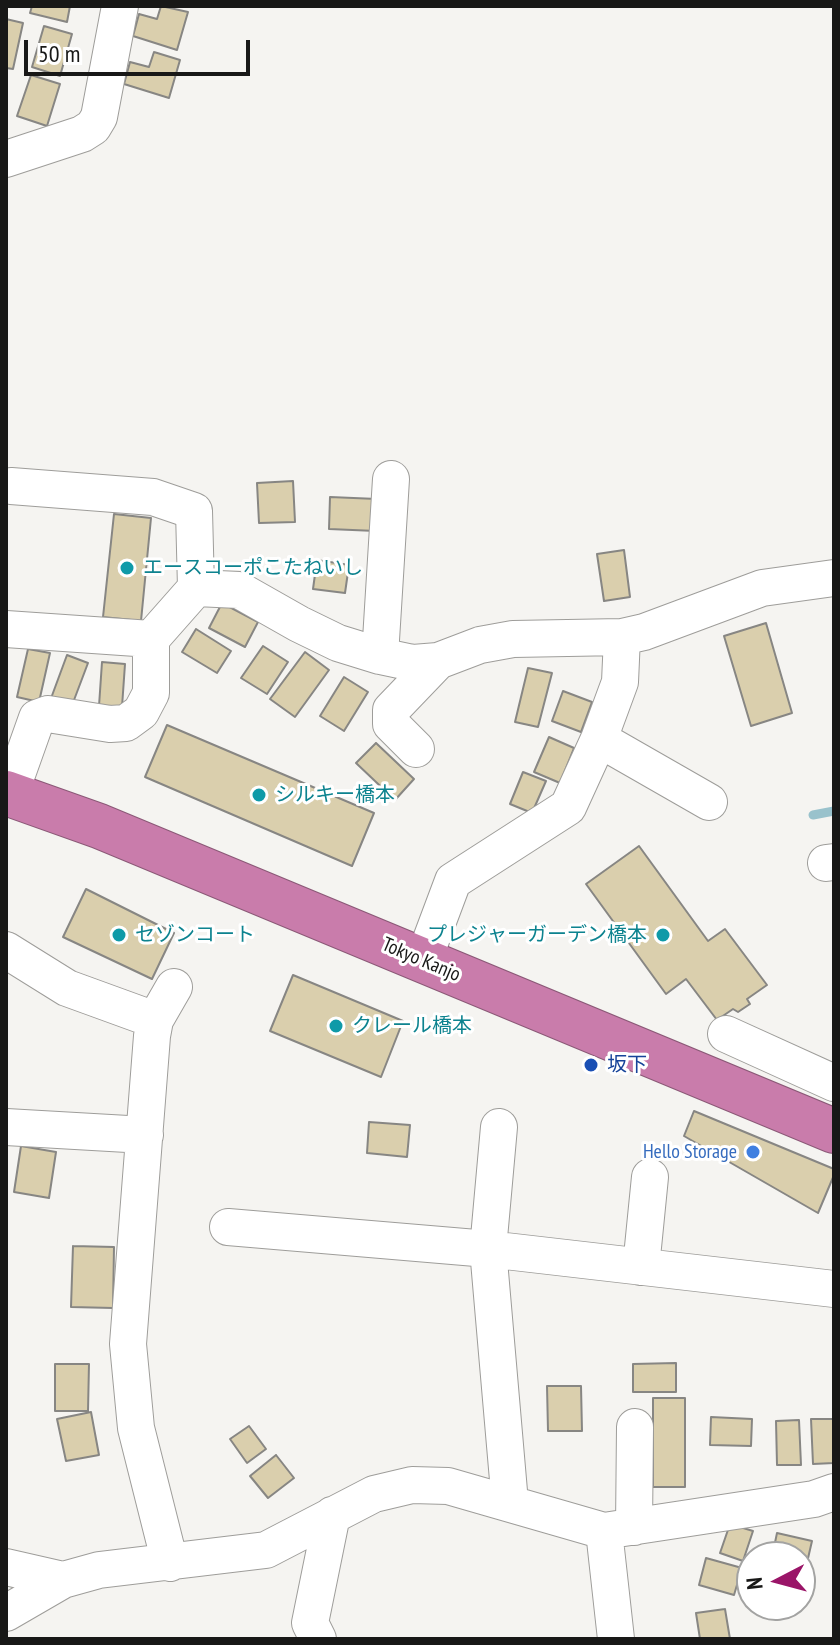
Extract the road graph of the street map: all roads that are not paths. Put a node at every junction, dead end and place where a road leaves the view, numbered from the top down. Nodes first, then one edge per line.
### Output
1 (120, 6) edge
2 (6, 159) edge
3 (391, 479) dead end
4 (11, 486) dead end
5 (834, 578) edge
6 (196, 588) junction
7 (6, 629) edge
8 (622, 637) junction
9 (151, 639) junction
10 (380, 656) junction
11 (438, 661) junction
12 (599, 739) junction
13 (416, 749) dead end
14 (8, 793) edge
15 (709, 802) dead end
16 (6, 950) edge
17 (423, 961) junction
18 (174, 987) dead end
19 (155, 1020) junction
20 (726, 1034) dead end
21 (834, 1083) edge
22 (6, 1127) edge
23 (499, 1127) dead end
24 (834, 1131) edge
25 (145, 1135) junction
26 (650, 1177) dead end
27 (228, 1227) dead end
28 (488, 1249) junction
29 (641, 1267) junction
30 (834, 1289) edge
31 (635, 1427) dead end
32 (834, 1492) edge
33 (510, 1503) junction
34 (332, 1515) junction
35 (619, 1529) junction
36 (170, 1563) junction
37 (6, 1567) edge
38 (63, 1580) junction
39 (6, 1613) edge
40 (318, 1639) edge
41 (616, 1639) edge

1 - 2 street
3 - 10 street
4 - 6 street
5 - 8 street
6 - 9 street
6 - 10 street
7 - 9 street
8 - 11 street
8 - 12 street
9 - 14 street
10 - 11 street
11 - 13 street
12 - 15 street
12 - 17 street
14 - 17 highway, Tokyo Kanjo
16 - 19 street
17 - 24 highway, Tokyo Kanjo
18 - 19 street
19 - 25 street
20 - 21 street
22 - 25 street
23 - 28 street
25 - 36 street
26 - 29 street
27 - 28 street
28 - 29 street
28 - 33 street
29 - 30 street
31 - 35 street
32 - 35 street
33 - 34 street
33 - 35 street
34 - 36 street
34 - 40 street
35 - 41 street
36 - 38 street
37 - 38 street
38 - 39 street

